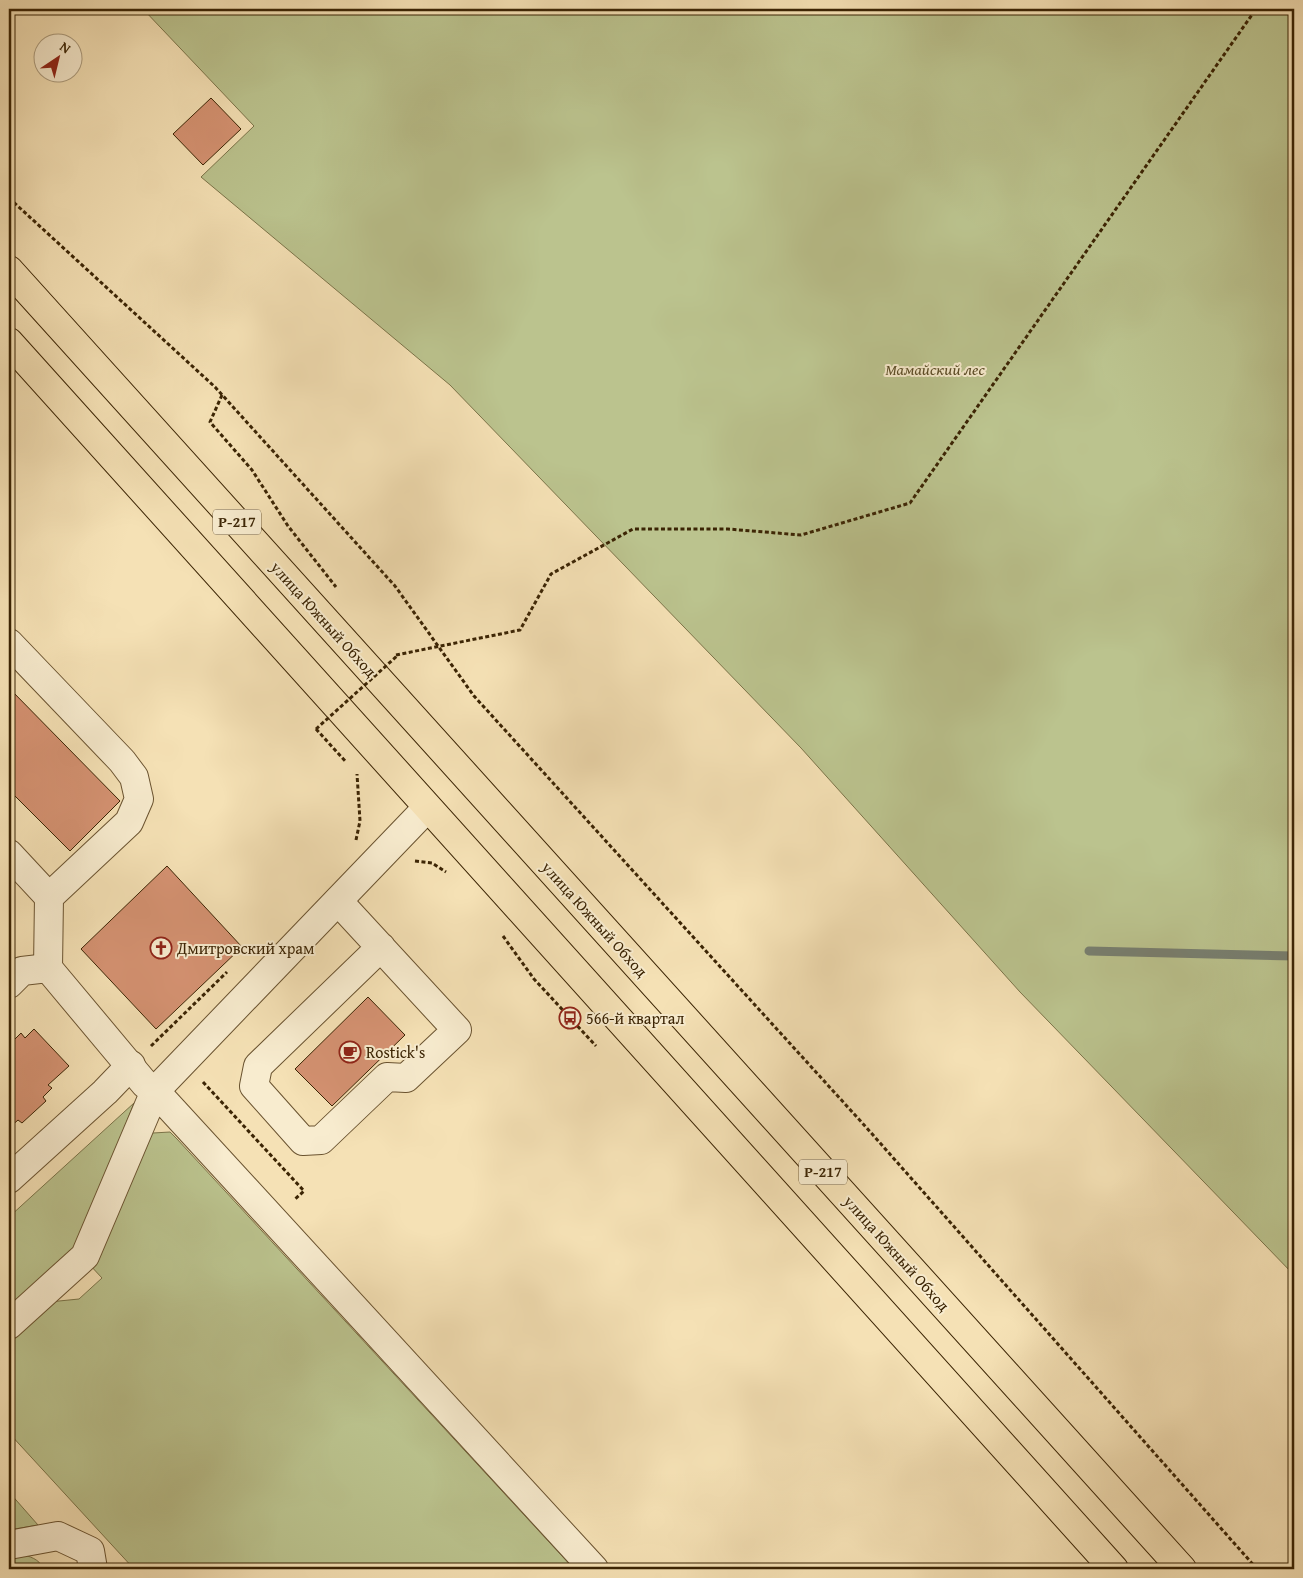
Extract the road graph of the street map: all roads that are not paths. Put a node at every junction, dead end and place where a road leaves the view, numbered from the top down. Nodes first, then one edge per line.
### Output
1 (9, 270) edge
2 (9, 342) edge
3 (9, 643) edge
4 (427, 808) junction
5 (9, 854) edge
6 (49, 897) junction
7 (338, 901) junction
8 (381, 947) junction
9 (48, 968) junction
10 (9, 984) edge
11 (131, 1065) junction
12 (155, 1091) junction
13 (9, 1179) edge
14 (9, 1326) edge
15 (9, 1545) edge
16 (93, 1569) edge
17 (594, 1569) edge
18 (1114, 1569) edge
19 (1182, 1569) edge

1 - 19 main road, улица Южный Обход / Р-217
2 - 4 main road, Р-217
3 - 6 lane
4 - 7 lane
4 - 18 main road, Р-217
5 - 6 lane
6 - 9 lane
7 - 8 lane
7 - 12 lane
8 - 8 lane
9 - 10 lane
9 - 11 lane
11 - 12 lane
11 - 13 lane
12 - 14 lane
12 - 17 lane
15 - 16 lane

